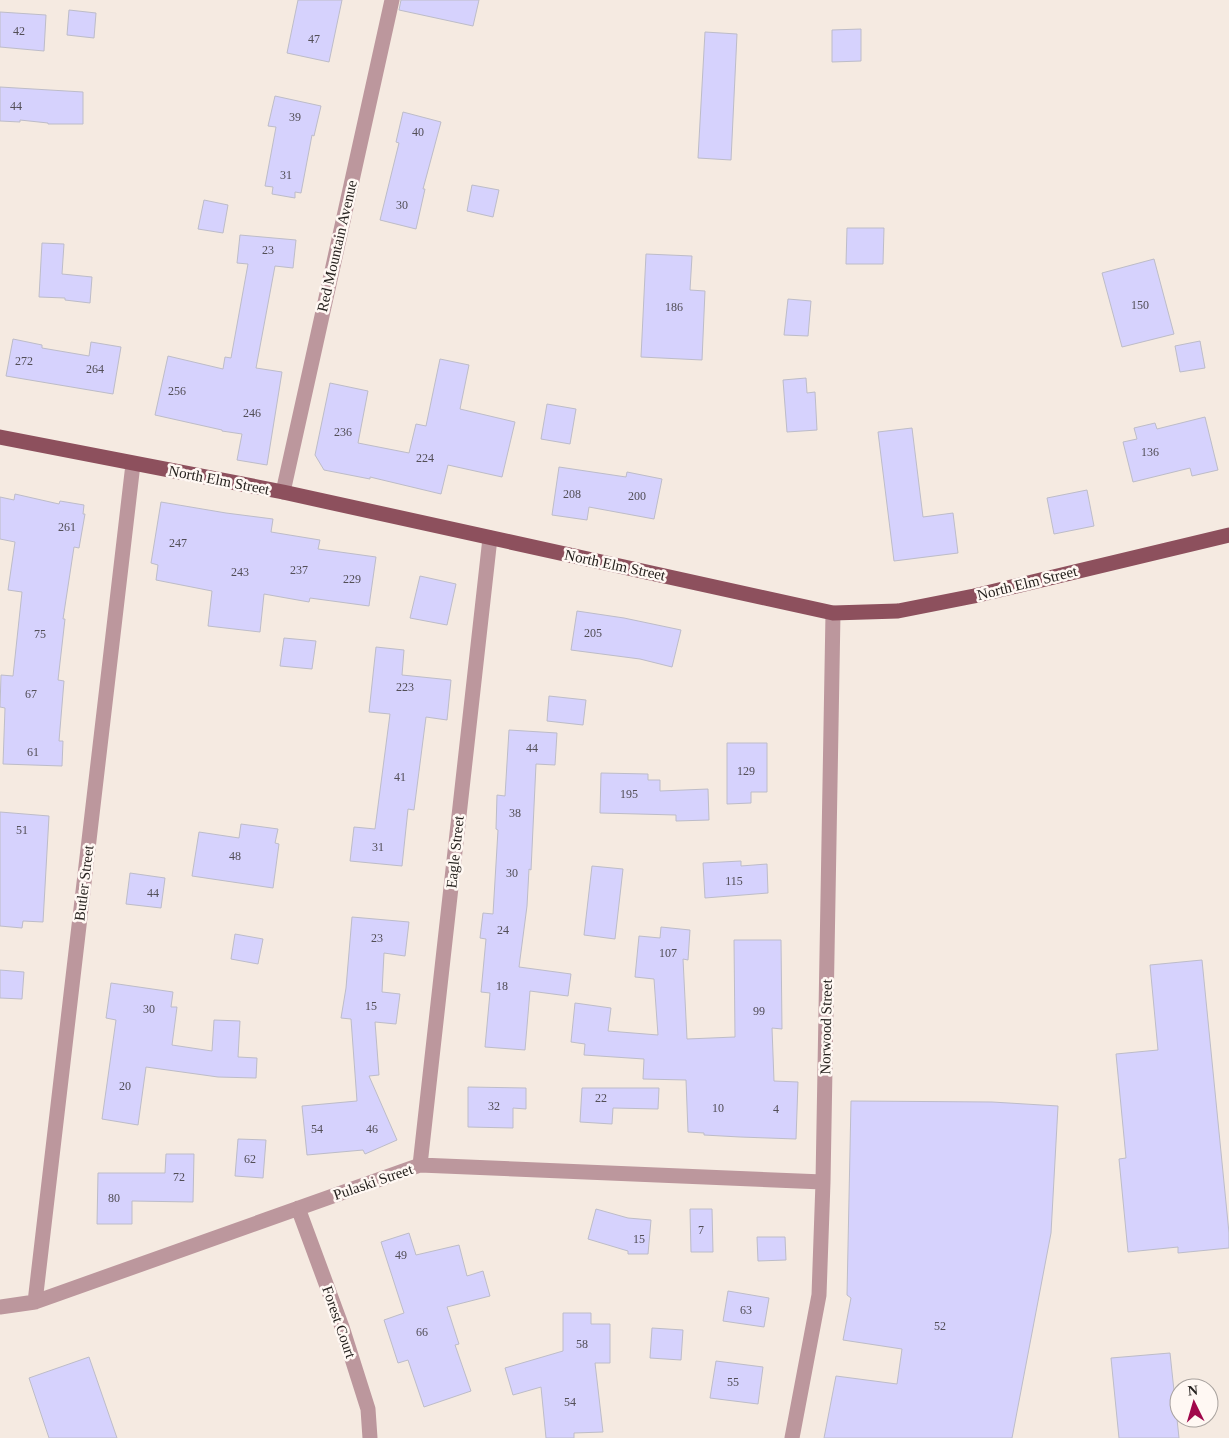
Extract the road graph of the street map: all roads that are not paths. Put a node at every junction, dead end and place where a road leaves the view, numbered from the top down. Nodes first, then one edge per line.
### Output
1 (392, 0) edge
2 (0, 437) edge
3 (133, 464) junction
4 (283, 492) junction
5 (1229, 535) edge
6 (490, 538) junction
7 (833, 613) junction
8 (420, 1165) junction
9 (823, 1182) junction
10 (298, 1208) junction
11 (35, 1302) junction
12 (0, 1307) edge
13 (370, 1438) edge
14 (792, 1438) edge

1 - 4 street, Red Mountain Avenue
2 - 3 main road, North Elm Street
3 - 4 main road, North Elm Street
3 - 11 street, Butler Street
4 - 6 main road, North Elm Street
5 - 7 main road, North Elm Street
6 - 7 main road, North Elm Street
6 - 8 street, Eagle Street
7 - 9 street, Norwood Street
8 - 9 street, Pulaski Street
8 - 10 street, Pulaski Street
9 - 14 street, Norwood Street
10 - 11 street, Pulaski Street
10 - 13 street, Forest Court
11 - 12 street, Pulaski Street

